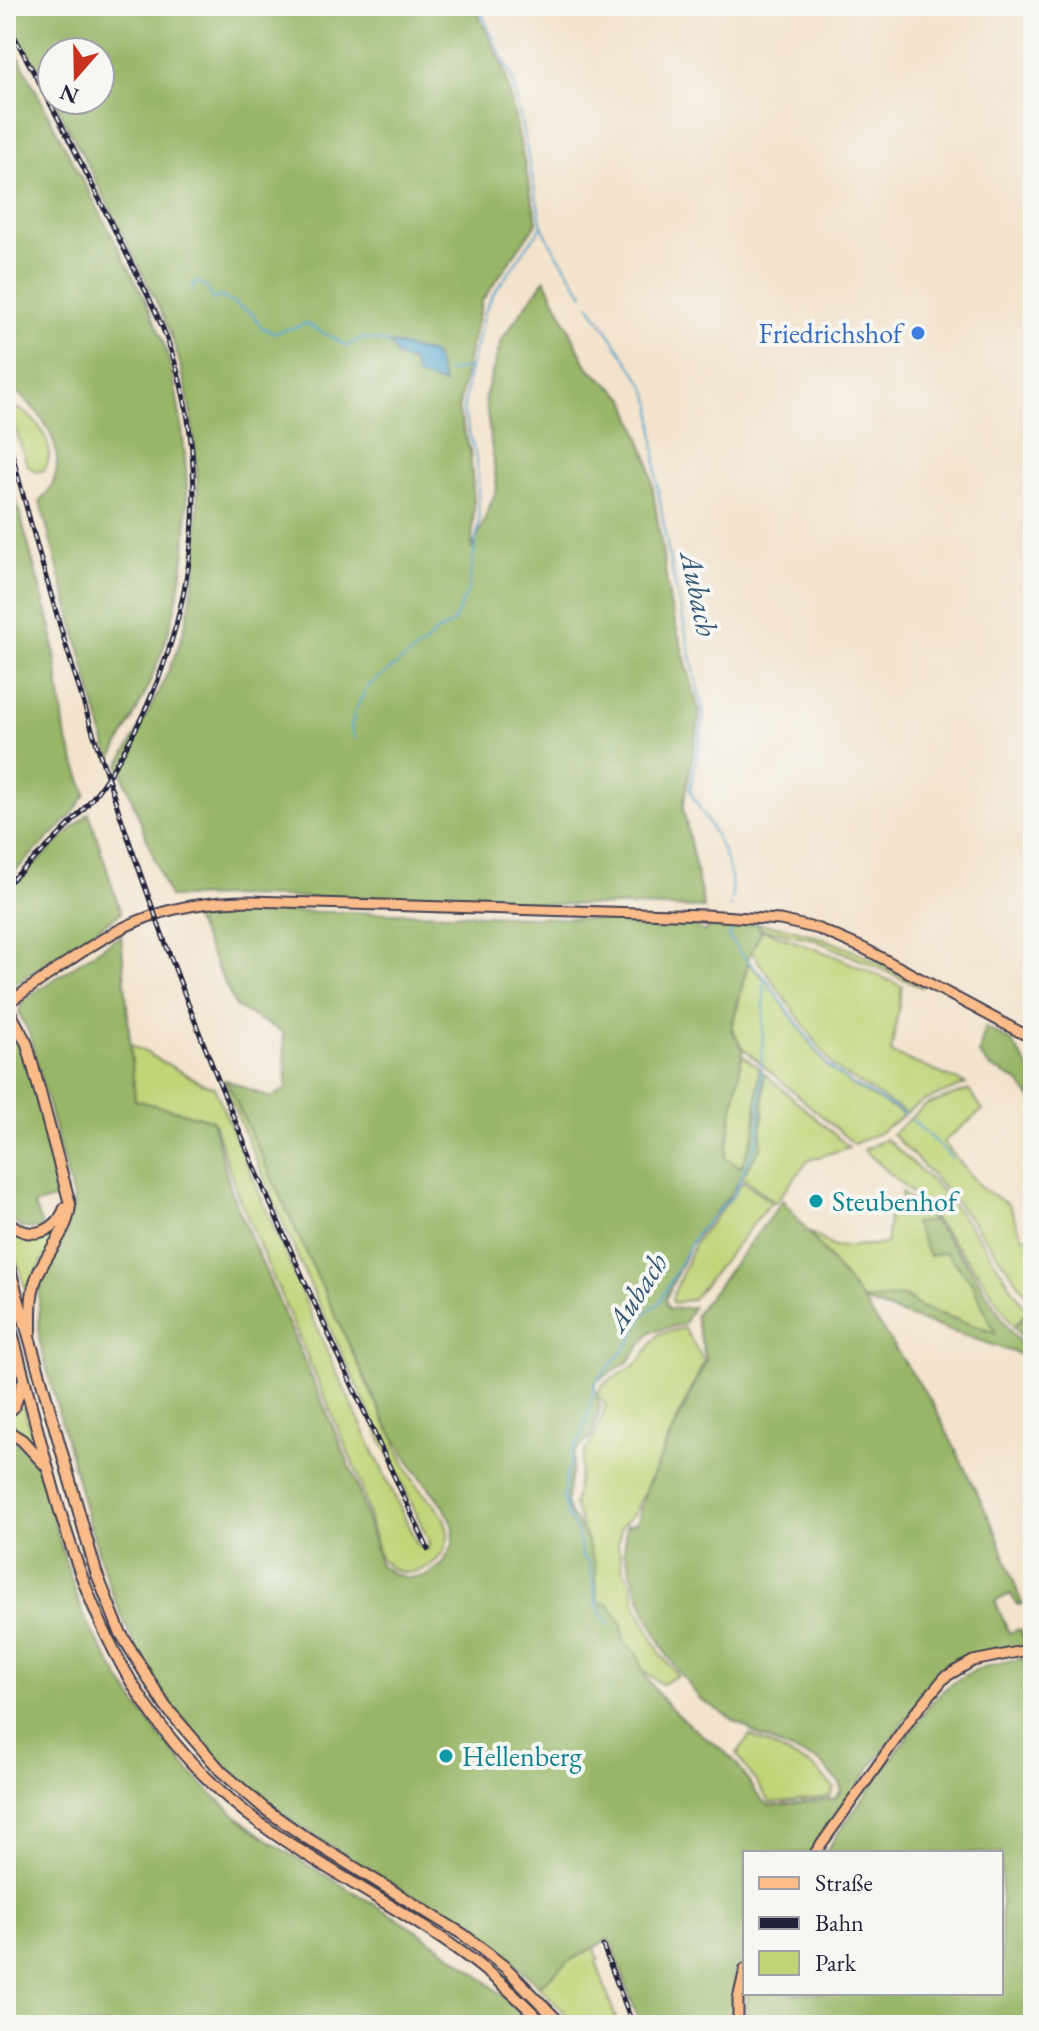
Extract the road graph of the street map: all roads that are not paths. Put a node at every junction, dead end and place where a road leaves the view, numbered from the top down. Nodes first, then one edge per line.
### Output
1 (6, 1004) edge
2 (7, 1020) edge
3 (1033, 1039) edge
4 (27, 1044) junction
5 (68, 1194) junction
6 (6, 1219) edge
7 (6, 1256) edge
8 (6, 1311) edge
9 (31, 1345) junction
10 (24, 1377) junction
11 (6, 1414) edge
12 (6, 1430) edge
13 (50, 1470) junction
14 (1033, 1649) edge
15 (816, 1851) edge
16 (743, 1978) edge
17 (544, 2025) edge
18 (562, 2025) edge
19 (738, 2025) edge

1 - 3 main road
1 - 4 highway
2 - 4 highway
4 - 5 highway
5 - 6 highway
5 - 9 highway
7 - 9 highway
8 - 10 highway
9 - 18 highway
10 - 11 highway
10 - 13 highway
12 - 13 highway
13 - 17 highway
14 - 15 main road
16 - 19 main road

